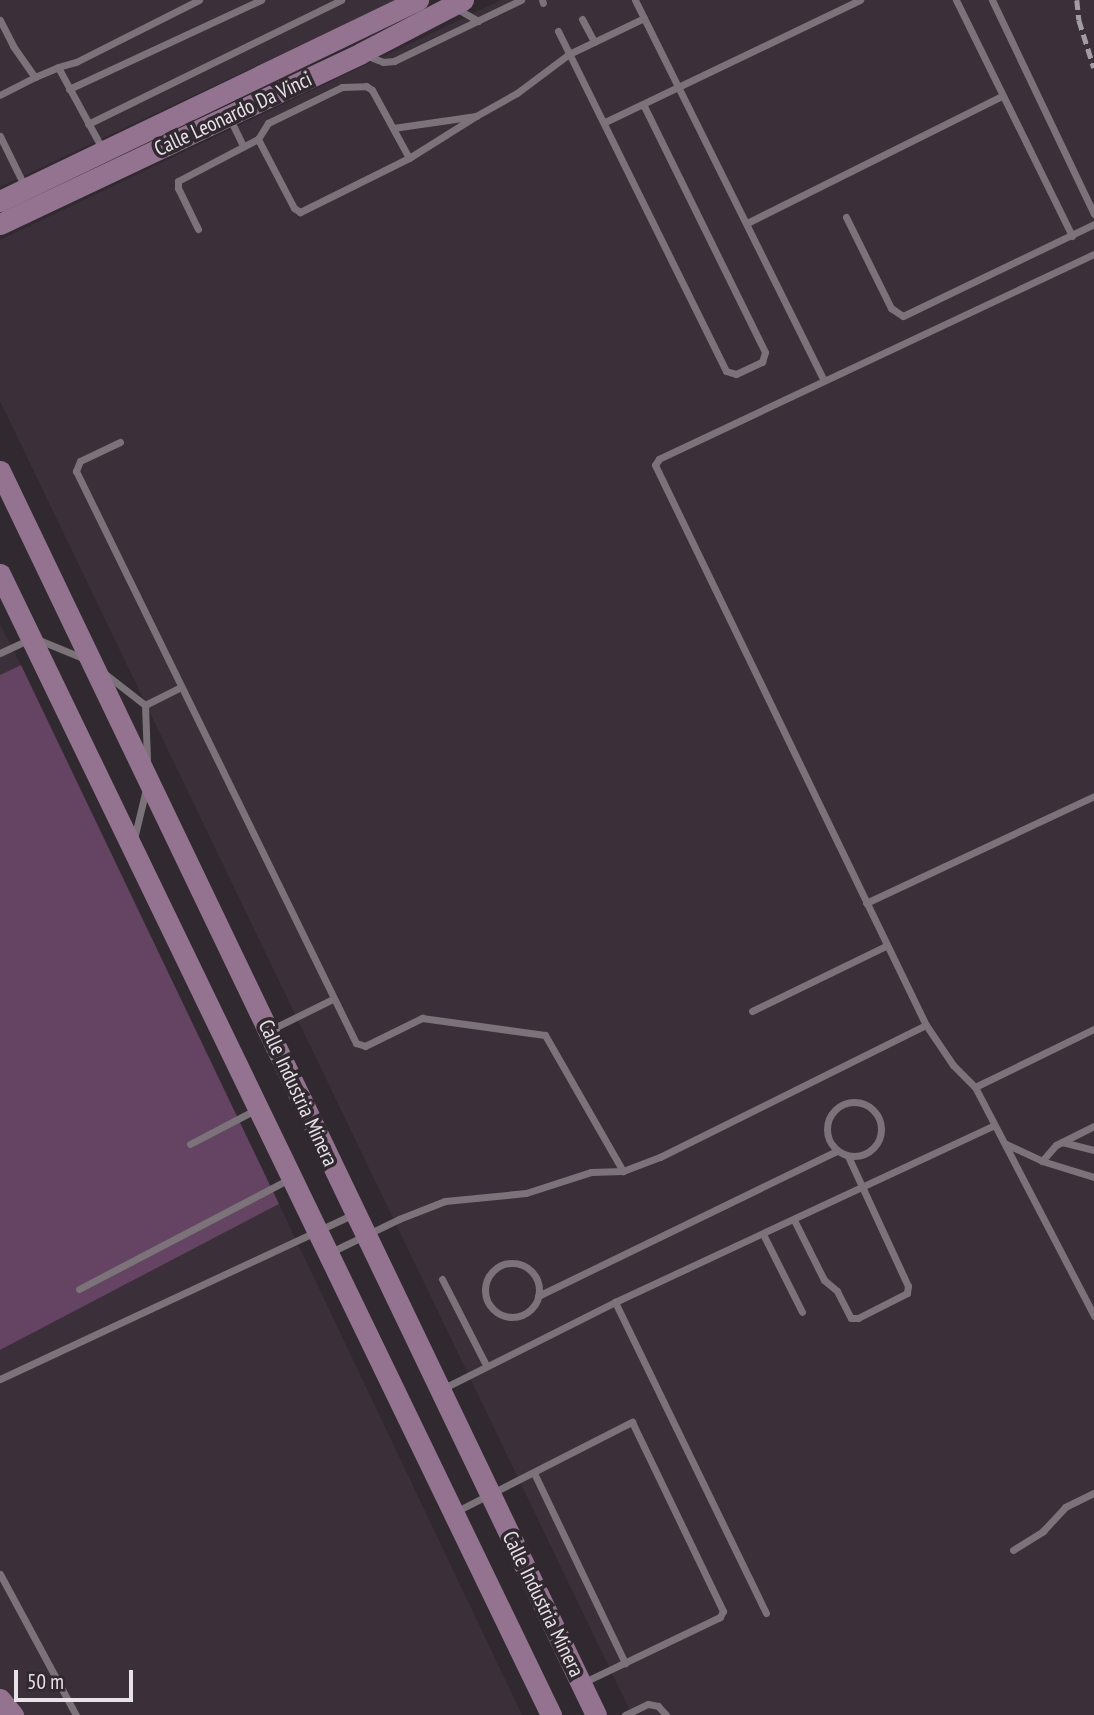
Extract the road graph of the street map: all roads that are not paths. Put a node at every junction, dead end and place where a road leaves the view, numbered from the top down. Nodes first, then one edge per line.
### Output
1 (199, 0) edge
2 (261, 0) edge
3 (341, 0) edge
4 (418, 0) edge
5 (521, 0) edge
6 (635, 0) edge
7 (860, 0) edge
8 (956, 0) edge
9 (992, 0) edge
10 (458, 4) edge
11 (644, 18) junction
12 (582, 19) dead end
13 (0, 20) edge
14 (478, 21) junction
15 (558, 31) dead end
16 (594, 42) junction
17 (361, 53) junction
18 (569, 54) junction
19 (58, 67) junction
20 (35, 77) junction
21 (679, 86) junction
22 (69, 89) junction
23 (0, 95) edge
24 (1002, 96) junction
25 (643, 104) junction
26 (229, 116) junction
27 (476, 116) junction
28 (605, 122) junction
29 (88, 124) junction
30 (393, 128) junction
31 (0, 136) edge
32 (258, 139) junction
33 (243, 146) junction
34 (104, 152) junction
35 (409, 158) junction
36 (26, 189) junction
37 (0, 201) edge
38 (1094, 214) edge
39 (846, 216) dead end
40 (747, 223) junction
41 (0, 224) edge
42 (1094, 224) edge
43 (198, 229) dead end
44 (1072, 236) junction
45 (1094, 254) edge
46 (824, 381) junction
47 (120, 442) dead end
48 (0, 471) edge
49 (0, 574) edge
50 (33, 638) junction
51 (0, 653) edge
52 (90, 661) junction
53 (181, 687) junction
54 (145, 705) junction
55 (148, 782) junction
56 (1094, 796) edge
57 (132, 847) junction
58 (866, 903) junction
59 (886, 946) junction
60 (333, 999) junction
61 (752, 1011) dead end
62 (926, 1026) junction
63 (1094, 1029) edge
64 (268, 1031) junction
65 (975, 1087) junction
66 (258, 1109) junction
67 (995, 1125) junction
68 (1094, 1126) edge
69 (1062, 1142) junction
70 (1005, 1143) junction
71 (190, 1144) dead end
72 (1094, 1150) edge
73 (837, 1151) junction
74 (848, 1156) junction
75 (1042, 1161) junction
76 (623, 1171) junction
77 (1094, 1177) edge
78 (291, 1178) junction
79 (861, 1187) junction
80 (355, 1213) junction
81 (794, 1220) junction
82 (317, 1231) junction
83 (365, 1234) junction
84 (763, 1234) junction
85 (328, 1254) junction
86 (442, 1279) dead end
87 (79, 1289) dead end
88 (538, 1296) junction
89 (615, 1302) junction
90 (802, 1312) dead end
91 (1094, 1316) edge
92 (486, 1365) junction
93 (0, 1380) edge
94 (442, 1389) junction
95 (534, 1473) junction
96 (1094, 1493) edge
97 (490, 1495) junction
98 (451, 1514) junction
99 (1013, 1550) dead end
100 (0, 1574) edge
101 (766, 1613) dead end
102 (625, 1663) junction
103 (581, 1683) junction
104 (0, 1699) edge
105 (13, 1715) edge
106 (76, 1715) edge
107 (551, 1715) edge
108 (596, 1715) edge
109 (625, 1715) edge
110 (666, 1715) edge

1 - 19 lane
2 - 22 lane
3 - 29 lane
4 - 34 main road, Calle Leonardo Da Vinci
5 - 14 lane
6 - 11 lane
7 - 21 lane
8 - 24 lane
9 - 38 lane
10 - 14 lane
10 - 17 main road, Calle Leonardo Da Vinci
11 - 16 lane
11 - 21 lane
12 - 16 lane
13 - 20 lane
14 - 17 lane
15 - 18 lane
16 - 18 lane
17 - 26 main road, Calle Leonardo Da Vinci
18 - 27 lane
18 - 28 lane
19 - 20 lane
19 - 22 lane
20 - 23 lane
21 - 25 lane
21 - 40 lane
22 - 29 lane
24 - 40 lane
24 - 44 lane
25 - 28 lane
25 - 28 lane
26 - 33 lane
26 - 41 main road, Calle Leonardo Da Vinci
27 - 30 lane
27 - 35 lane
29 - 34 lane
30 - 32 lane
30 - 35 lane
31 - 36 lane
32 - 33 lane
32 - 35 lane
33 - 43 lane
34 - 36 main road, Calle Leonardo Da Vinci
36 - 37 main road, Calle Leonardo Da Vinci
39 - 44 lane
40 - 46 lane
42 - 44 lane
45 - 46 lane
46 - 58 lane
47 - 53 lane
48 - 52 main road, Calle Industria Minera
49 - 50 main road, Calle Industria Minera
50 - 51 lane
50 - 52 lane
50 - 57 main road, Calle Industria Minera
52 - 54 lane
52 - 55 main road, Calle Industria Minera
53 - 54 lane
53 - 60 lane
54 - 55 lane
55 - 57 lane
55 - 64 main road, Calle Industria Minera
56 - 58 lane
57 - 66 main road, Calle Industria Minera
58 - 59 lane
59 - 61 lane
59 - 62 lane
60 - 64 lane
60 - 76 lane
62 - 65 lane
62 - 76 lane
63 - 65 lane
64 - 80 main road, Calle Industria Minera
65 - 67 lane
66 - 71 lane
66 - 78 main road, Calle Industria Minera
67 - 70 lane
67 - 79 lane
68 - 69 lane
69 - 72 lane
69 - 75 lane
70 - 75 lane
70 - 91 lane
73 - 74 lane
73 - 74 lane
73 - 88 lane
74 - 79 lane
75 - 77 lane
76 - 83 lane
78 - 82 main road, Calle Industria Minera
78 - 87 lane
79 - 81 lane
79 - 81 lane
80 - 82 lane
80 - 83 main road, Calle Industria Minera
81 - 84 lane
82 - 85 main road, Calle Industria Minera
82 - 93 lane
83 - 85 lane
83 - 94 main road, Calle Industria Minera
84 - 89 lane
84 - 90 lane
85 - 98 main road, Calle Industria Minera
86 - 92 lane
88 - 88 lane
89 - 92 lane
89 - 101 lane
92 - 94 lane
94 - 97 main road, Calle Industria Minera
95 - 97 lane
95 - 102 lane
95 - 102 lane
96 - 99 lane
97 - 98 lane
97 - 103 main road, Calle Industria Minera
98 - 107 main road, Calle Industria Minera
100 - 106 lane
102 - 103 lane
103 - 108 main road, Calle Industria Minera
104 - 105 main road
109 - 110 lane

